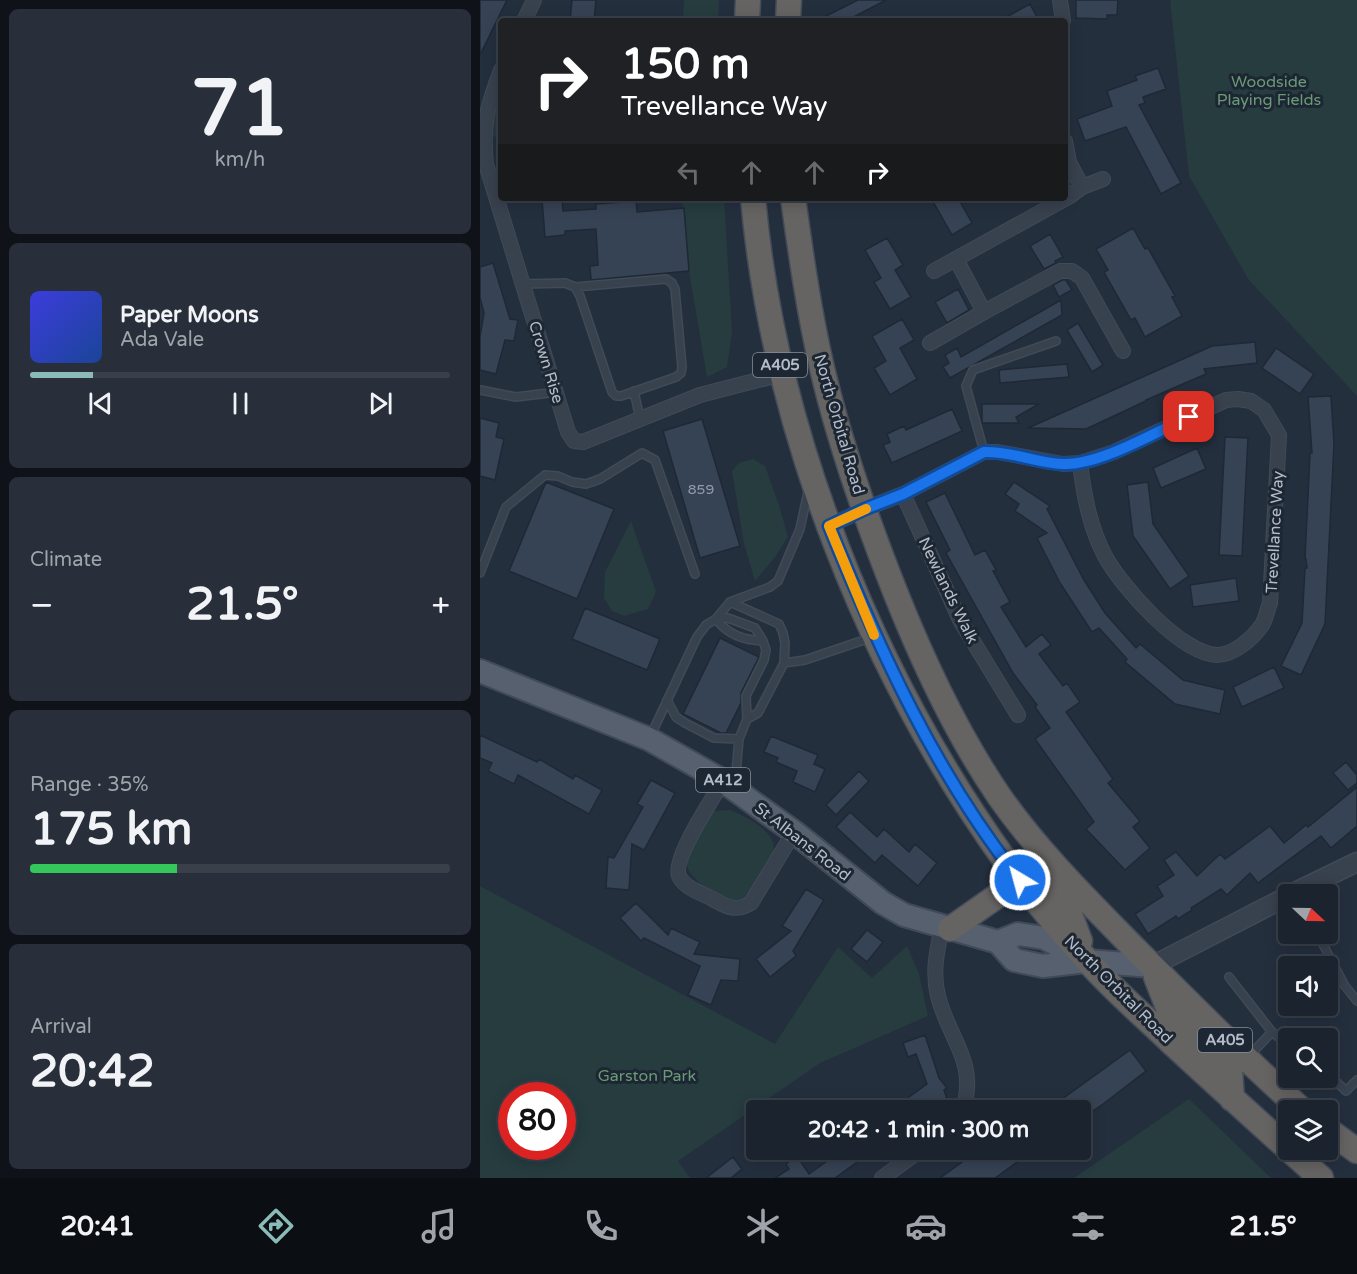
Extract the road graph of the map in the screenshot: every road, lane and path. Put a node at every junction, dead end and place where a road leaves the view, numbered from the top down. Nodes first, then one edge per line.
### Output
1 (534, 0) edge
2 (748, 0) edge
3 (789, 0) edge
4 (1060, 0) edge
5 (525, 18) edge
6 (747, 18) edge
7 (788, 18) edge
8 (1063, 18) edge
9 (498, 79) edge
10 (1068, 157) edge
11 (498, 163) edge
12 (486, 164) junction
13 (1103, 179) dead end
14 (1082, 186) junction
15 (1068, 197) edge
16 (753, 201) edge
17 (793, 201) edge
18 (1061, 201) edge
19 (956, 259) junction
20 (934, 271) dead end
21 (524, 284) junction
22 (575, 287) junction
23 (984, 312) junction
24 (1056, 341) dead end
25 (930, 343) dead end
26 (1123, 351) dead end
27 (782, 374) junction
28 (480, 390) edge
29 (634, 391) junction
30 (557, 392) junction
31 (640, 419) junction
32 (984, 452) junction
33 (1080, 464) junction
34 (812, 477) junction
35 (903, 494) junction
36 (865, 509) junction
37 (829, 526) junction
38 (480, 573) edge
39 (695, 574) dead end
40 (730, 602) junction
41 (716, 619) junction
42 (875, 637) junction
43 (763, 641) junction
44 (784, 663) junction
45 (480, 670) edge
46 (668, 700) junction
47 (1018, 715) dead end
48 (747, 719) junction
49 (649, 739) junction
50 (739, 740) junction
51 (731, 786) junction
52 (794, 832) junction
53 (1049, 860) junction
54 (1357, 862) edge
55 (1009, 866) junction
56 (1312, 884) edge
57 (1278, 901) edge
58 (946, 928) junction
59 (1323, 944) edge
60 (1087, 961) junction
61 (1152, 966) junction
62 (1229, 977) dead end
63 (1357, 1001) edge
64 (1272, 1032) junction
65 (1278, 1037) edge
66 (1245, 1059) junction
67 (1357, 1080) edge
68 (1338, 1083) edge
69 (1232, 1099) junction
70 (966, 1100) edge
71 (1291, 1100) edge
72 (1338, 1137) edge
73 (1357, 1151) edge
74 (907, 1160) edge
75 (882, 1178) edge
76 (1321, 1178) edge

1 - 5 street
2 - 6 highway
3 - 7 highway
4 - 8 street
9 - 12 street, Crown Rise
10 - 14 street
11 - 12 street
12 - 21 street, Crown Rise
13 - 14 street
14 - 15 street
16 - 27 highway, North Orbital Road / A405
17 - 36 highway, North Orbital Road / A405
18 - 19 street
19 - 20 street
19 - 23 street
21 - 22 lane
21 - 30 street, Crown Rise
22 - 29 lane
22 - 29 lane
23 - 25 street
23 - 26 street
24 - 32 lane
27 - 31 street, Crown Rise
27 - 34 highway, North Orbital Road / A405
28 - 30 lane
29 - 31 lane
30 - 31 street, Crown Rise
32 - 33 street, Trevellance Way
32 - 35 street
33 - 33 street, Trevellance Way
34 - 37 highway, North Orbital Road / A405
34 - 40 lane
35 - 36 street
35 - 47 street, Newlands Walk
36 - 37 street
36 - 53 highway, North Orbital Road / A405
37 - 42 highway, North Orbital Road / A405
38 - 39 lane
40 - 41 lane
40 - 44 lane
41 - 43 lane
41 - 43 lane
41 - 46 lane
42 - 44 lane
42 - 55 highway, North Orbital Road / A405
43 - 48 lane
44 - 48 lane
45 - 49 main road, St Albans Road / A412
46 - 49 lane
46 - 50 lane
48 - 50 lane
49 - 51 main road, St Albans Road / A412
50 - 51 lane
51 - 52 main road, St Albans Road / A412
51 - 52 street
52 - 58 main road, St Albans Road / A412
53 - 60 highway
53 - 61 highway, North Orbital Road / A405
54 - 56 street
55 - 58 highway
55 - 60 highway, North Orbital Road / A405
57 - 61 street
58 - 60 main road, St Albans Road / A412
58 - 70 street
59 - 63 lane
60 - 61 main road, St Albans Road / A412
60 - 69 highway, North Orbital Road / A405
61 - 66 highway, North Orbital Road / A405
61 - 69 highway
62 - 64 lane
64 - 65 lane
64 - 66 lane
66 - 71 highway, North Orbital Road / A405
67 - 68 lane
69 - 76 highway, North Orbital Road / A405
72 - 73 highway
74 - 75 street

